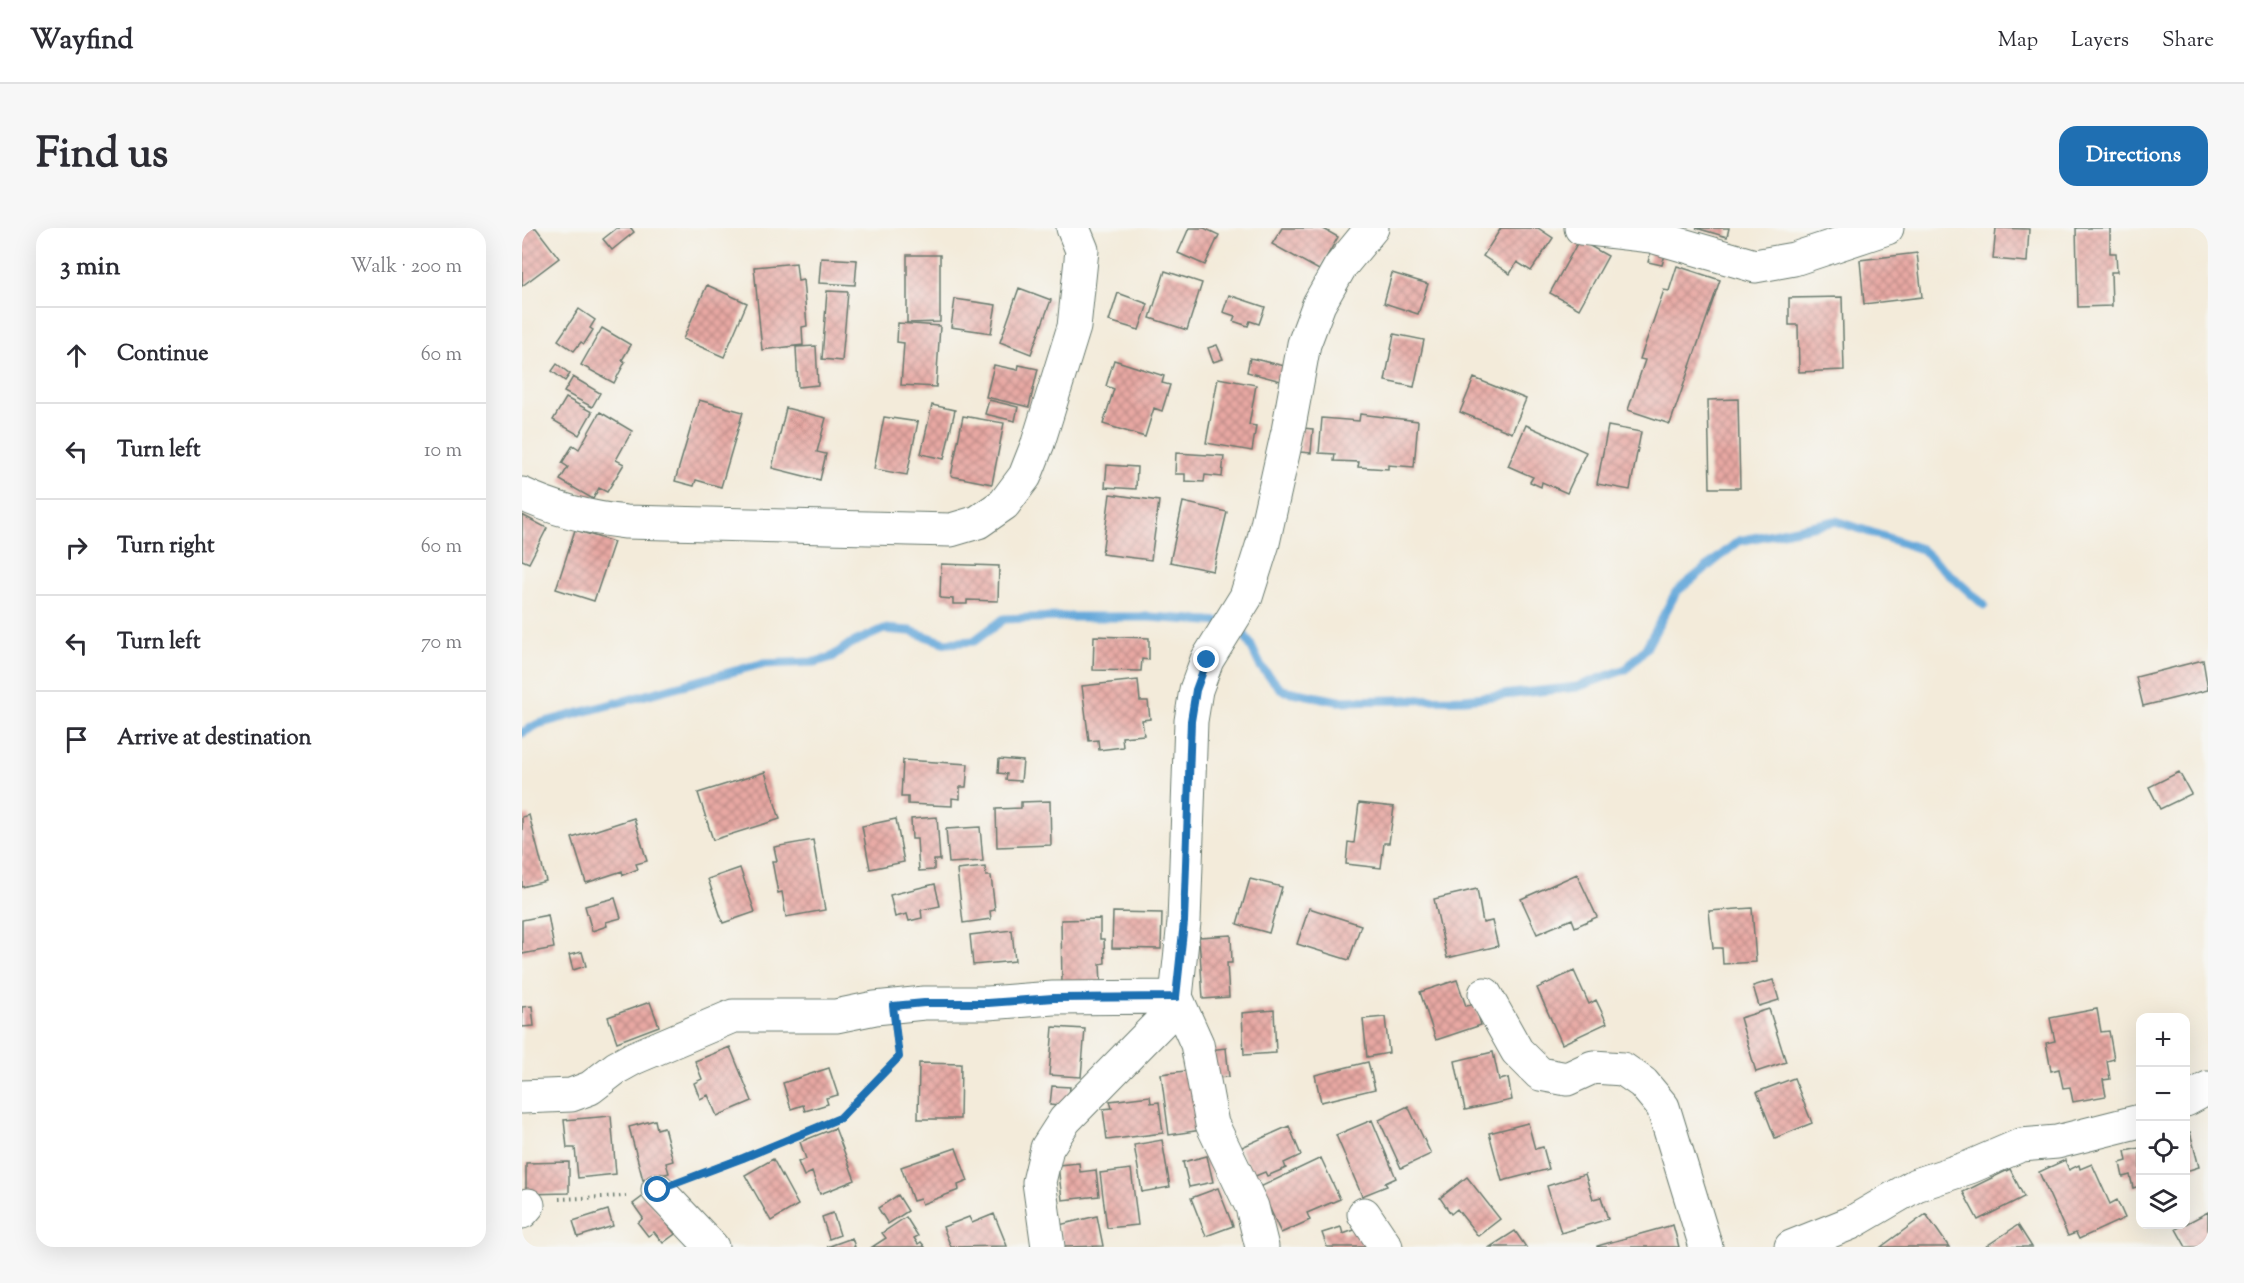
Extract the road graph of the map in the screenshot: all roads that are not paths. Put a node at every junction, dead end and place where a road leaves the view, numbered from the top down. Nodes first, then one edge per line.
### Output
1 (1073, 228) edge
2 (1372, 228) edge
3 (1581, 228) edge
4 (1887, 228) edge
5 (522, 494) edge
6 (1485, 994) dead end
7 (1176, 997) junction
8 (2208, 1088) edge
9 (522, 1097) edge
10 (2190, 1098) edge
11 (2136, 1122) edge
12 (658, 1190) road end
13 (1364, 1214) dead end
14 (712, 1247) edge
15 (1048, 1247) edge
16 (1262, 1247) edge
17 (1386, 1247) edge
18 (1706, 1247) edge
19 (1791, 1247) edge

1 - 5 street
2 - 7 street
3 - 4 street
6 - 18 street
7 - 9 street
7 - 15 street
7 - 16 street
8 - 10 street
11 - 19 street
12 - 14 street
13 - 17 street

